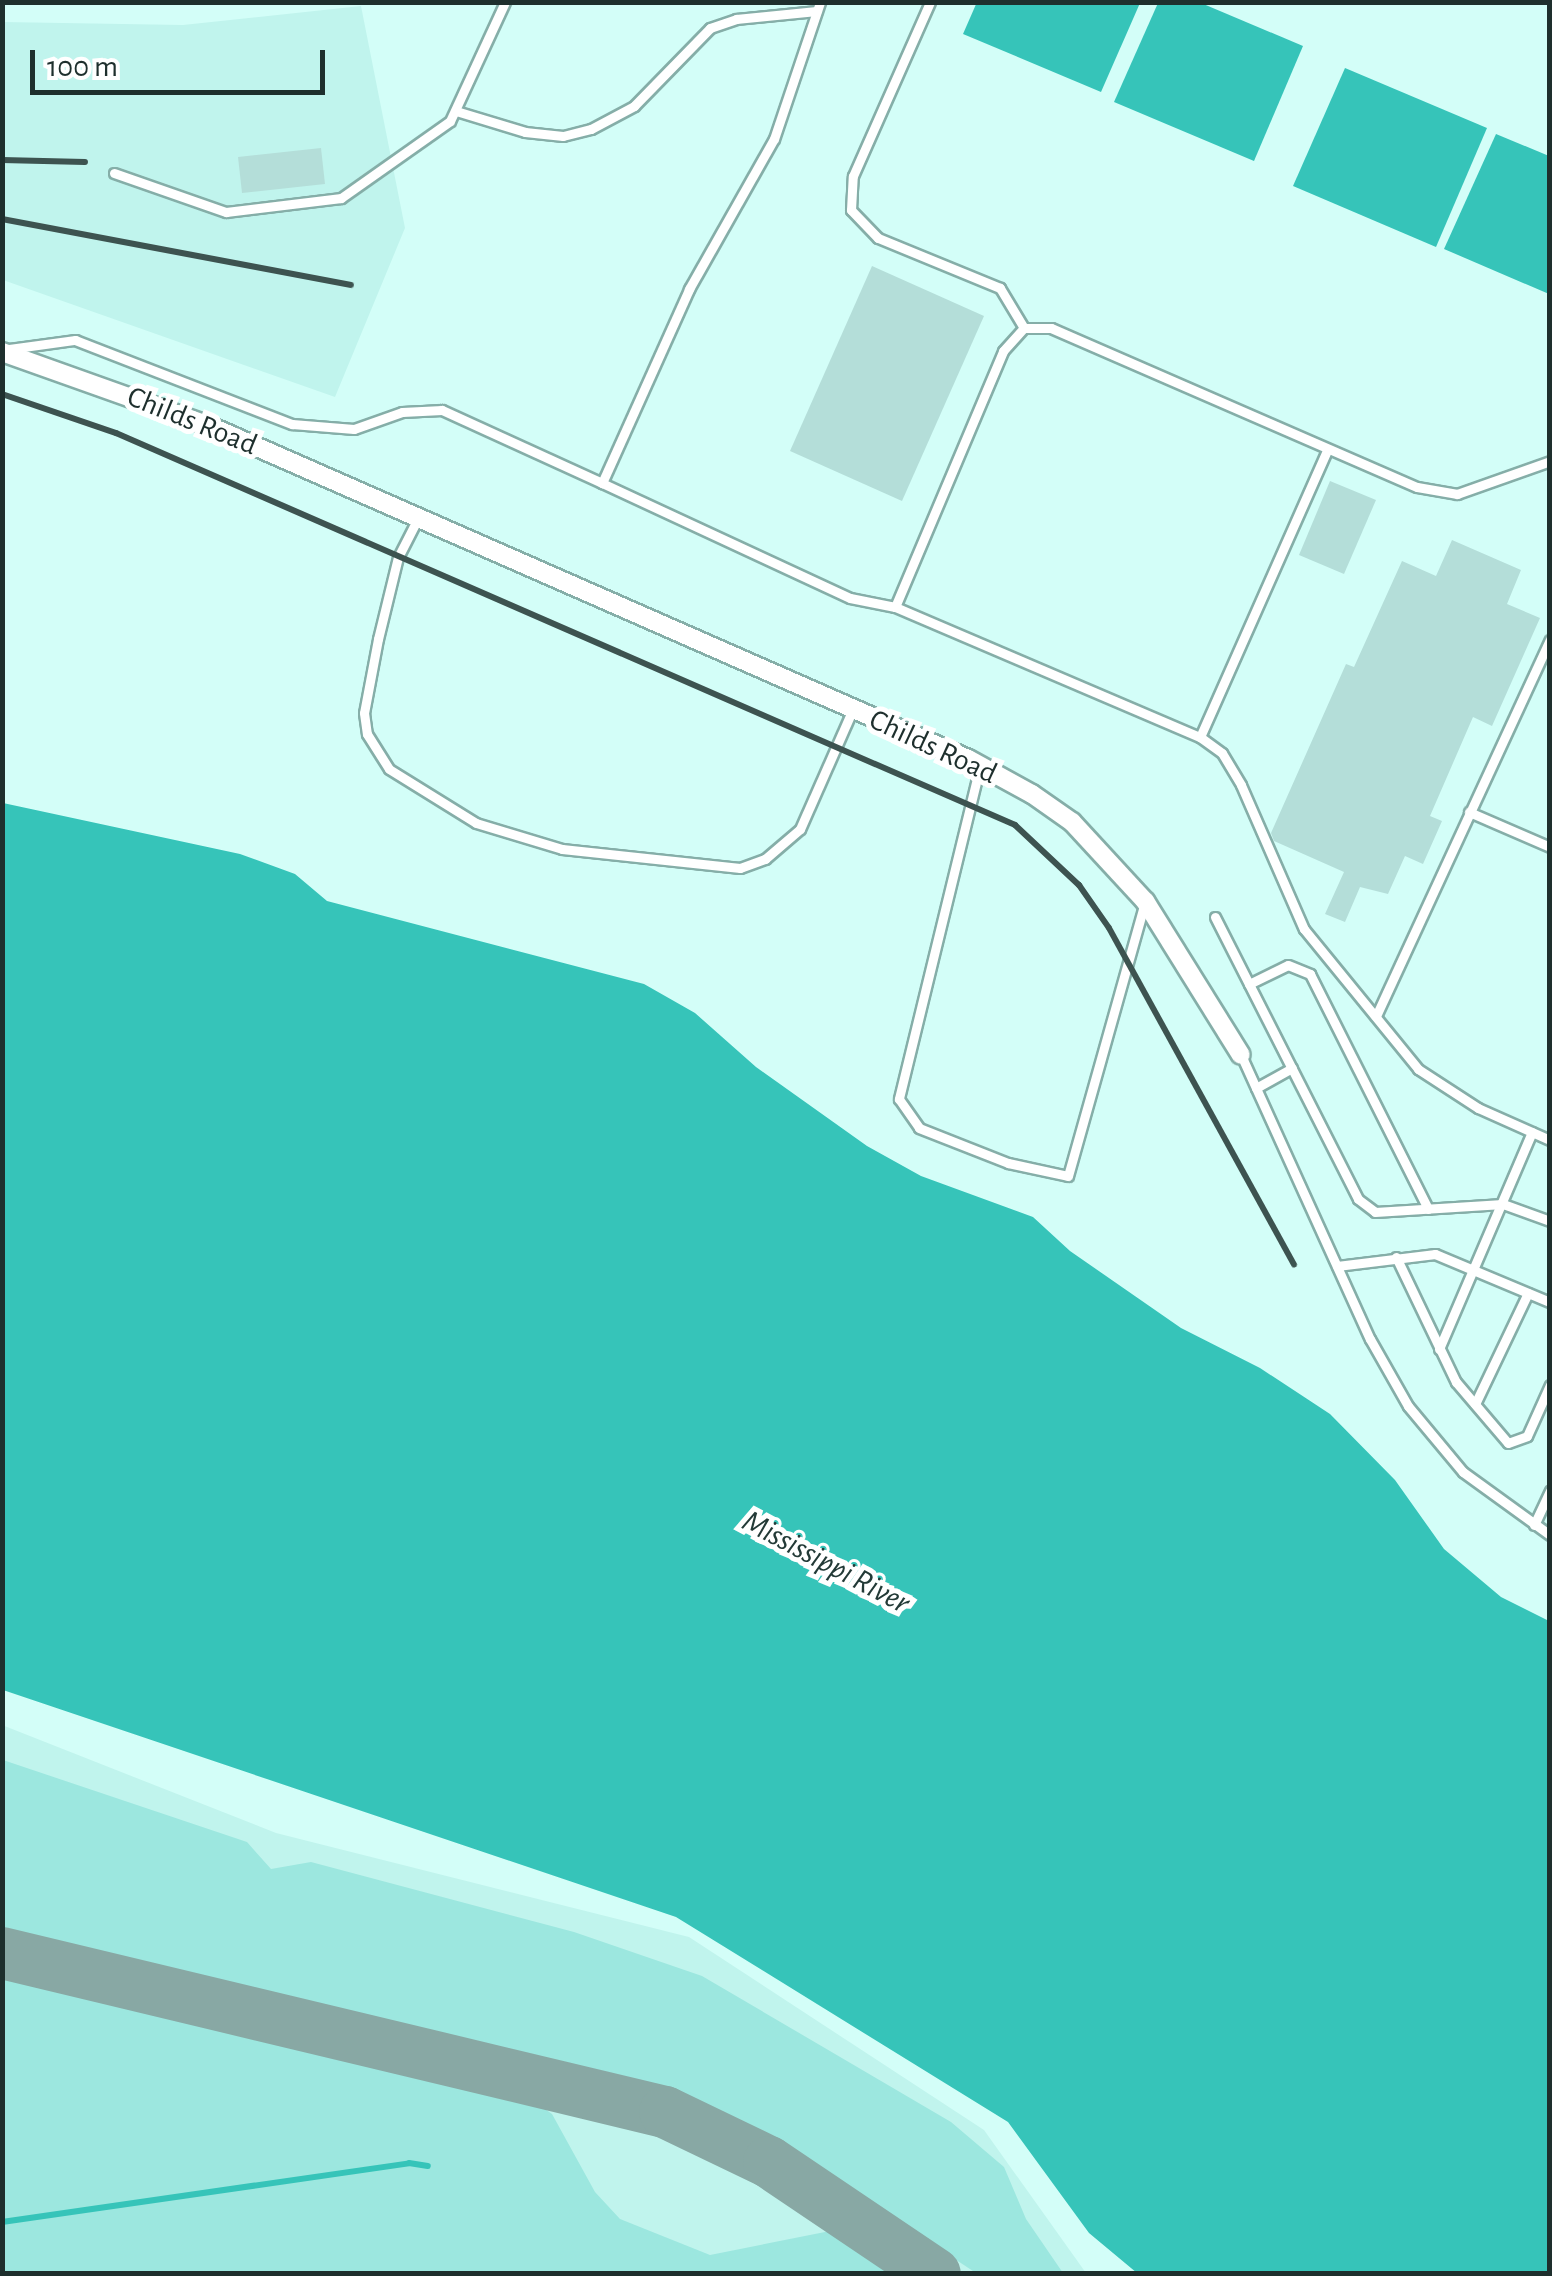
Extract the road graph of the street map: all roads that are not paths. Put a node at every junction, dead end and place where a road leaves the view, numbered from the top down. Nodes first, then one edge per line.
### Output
1 (505, 2) edge
2 (930, 2) edge
3 (819, 6) edge
4 (456, 111) junction
5 (114, 173) dead end
6 (1024, 328) junction
7 (2, 351) edge
8 (1327, 451) junction
9 (1550, 462) edge
10 (602, 483) junction
11 (416, 522) junction
12 (895, 606) junction
13 (1550, 640) edge
14 (853, 709) junction
15 (1200, 737) junction
16 (980, 766) junction
17 (1469, 812) junction
18 (1550, 847) edge
19 (1145, 901) junction
20 (1215, 917) dead end
21 (1249, 984) junction
22 (1376, 1016) junction
23 (1241, 1055) joint
24 (1292, 1068) junction
25 (1256, 1088) junction
26 (1532, 1132) junction
27 (1550, 1140) edge
28 (1504, 1204) junction
29 (1428, 1209) junction
30 (1550, 1222) edge
31 (1396, 1257) junction
32 (1337, 1266) junction
33 (1477, 1271) junction
34 (1528, 1293) junction
35 (1550, 1302) edge
36 (1439, 1349) junction
37 (1550, 1385) edge
38 (1475, 1404) junction
39 (1550, 1491) edge
40 (1534, 1524) junction
41 (1550, 1534) edge

1 - 4 lane
2 - 6 lane
3 - 4 lane
3 - 10 lane
4 - 5 lane
6 - 8 lane
6 - 12 lane
7 - 10 lane
7 - 11 street, Childs Road
8 - 9 lane
8 - 15 lane
10 - 12 lane
11 - 14 street, Childs Road
11 - 14 lane
12 - 15 lane
13 - 17 lane
14 - 16 street, Childs Road
15 - 22 lane
16 - 19 street, Childs Road
16 - 19 lane
17 - 18 lane
17 - 22 lane
19 - 23 street, Childs Road
20 - 21 lane
21 - 24 lane
21 - 29 lane
22 - 26 lane
23 - 25 lane, Childs Road
24 - 25 lane
24 - 29 lane
25 - 32 lane, Childs Road
26 - 27 lane
26 - 28 lane
28 - 29 lane
28 - 30 lane
28 - 33 lane
31 - 32 lane
31 - 33 lane
31 - 36 lane
32 - 40 lane, Childs Road
33 - 34 lane
33 - 36 lane
34 - 35 lane
34 - 38 lane
36 - 38 lane
37 - 38 lane
39 - 40 lane
40 - 41 lane, Childs Road

